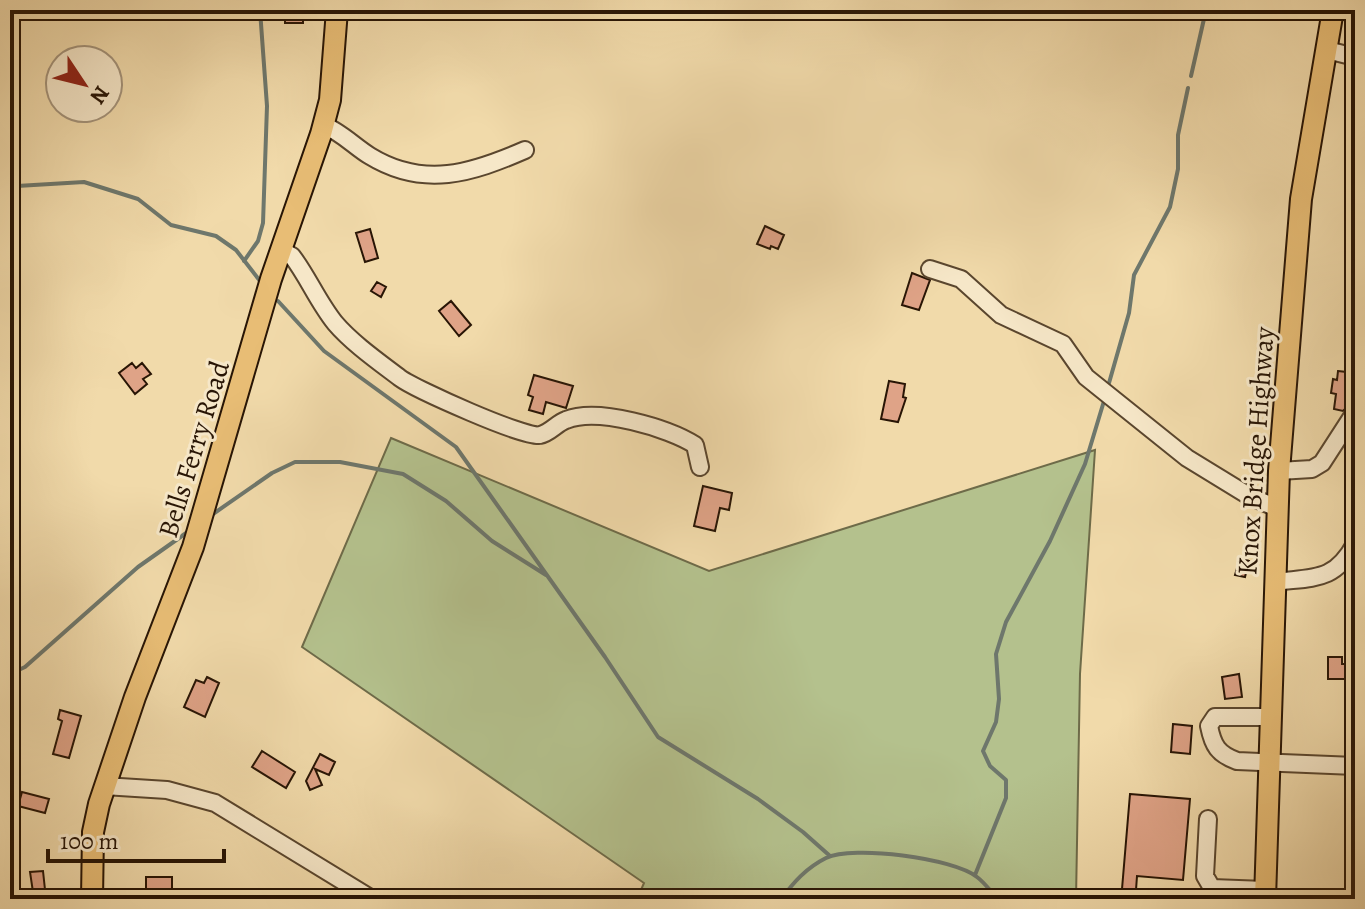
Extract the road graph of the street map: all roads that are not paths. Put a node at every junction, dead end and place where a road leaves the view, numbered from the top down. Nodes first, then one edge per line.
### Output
1 (337, 10) edge
2 (1333, 10) edge
3 (1327, 50) junction
4 (1355, 57) edge
5 (323, 125) junction
6 (525, 150) dead end
7 (281, 250) junction
8 (930, 269) dead end
9 (1355, 412) edge
10 (700, 467) dead end
11 (1279, 471) junction
12 (1277, 508) junction
13 (1355, 547) edge
14 (1275, 582) junction
15 (1271, 717) junction
16 (1270, 762) junction
17 (1355, 766) edge
18 (104, 786) junction
19 (1208, 819) dead end
20 (1265, 895) edge
21 (92, 899) edge
22 (372, 899) edge

1 - 5 main road, Bells Ferry Road
2 - 3 main road, Knox Bridge Highway
3 - 4 street
3 - 11 main road, Knox Bridge Highway
5 - 6 street
5 - 7 main road, Bells Ferry Road
7 - 10 street
7 - 18 main road, Bells Ferry Road
8 - 12 street
9 - 11 street
11 - 12 main road, Knox Bridge Highway
12 - 14 main road, Knox Bridge Highway
13 - 14 street
14 - 15 main road, Knox Bridge Highway
15 - 16 main road, Knox Bridge Highway
15 - 16 street
16 - 17 street
16 - 20 main road, Knox Bridge Highway
18 - 21 main road, Bells Ferry Road
18 - 22 street
19 - 20 street

